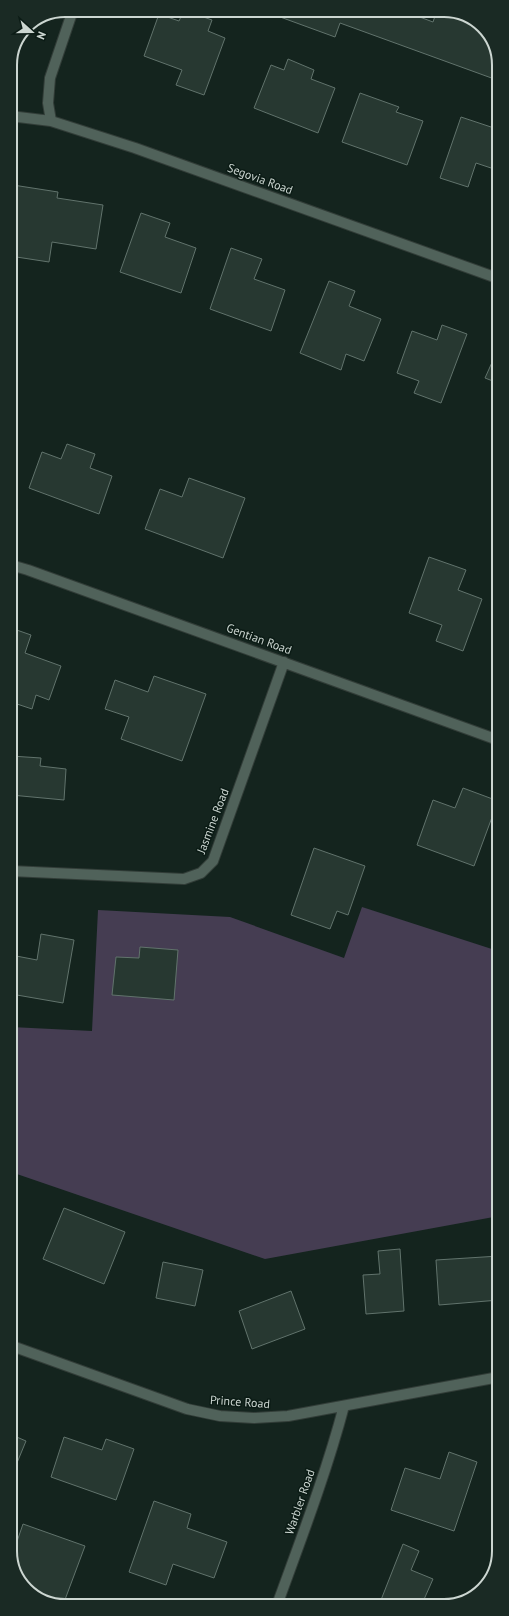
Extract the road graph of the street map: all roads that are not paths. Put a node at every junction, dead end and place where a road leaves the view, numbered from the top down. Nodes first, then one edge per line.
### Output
1 (71, 17) edge
2 (17, 117) edge
3 (52, 121) junction
4 (492, 276) edge
5 (17, 567) edge
6 (284, 662) junction
7 (492, 738) edge
8 (17, 871) edge
9 (17, 1348) edge
10 (492, 1378) edge
11 (344, 1406) junction
12 (279, 1599) edge

1 - 3 street
2 - 3 street, Segovia Road
3 - 4 street, Segovia Road
5 - 6 street, Gentian Road
6 - 7 street, Gentian Road
6 - 8 street, Jasmine Road
9 - 11 street, Prince Road
10 - 11 street, Prince Road
11 - 12 street, Warbler Road

